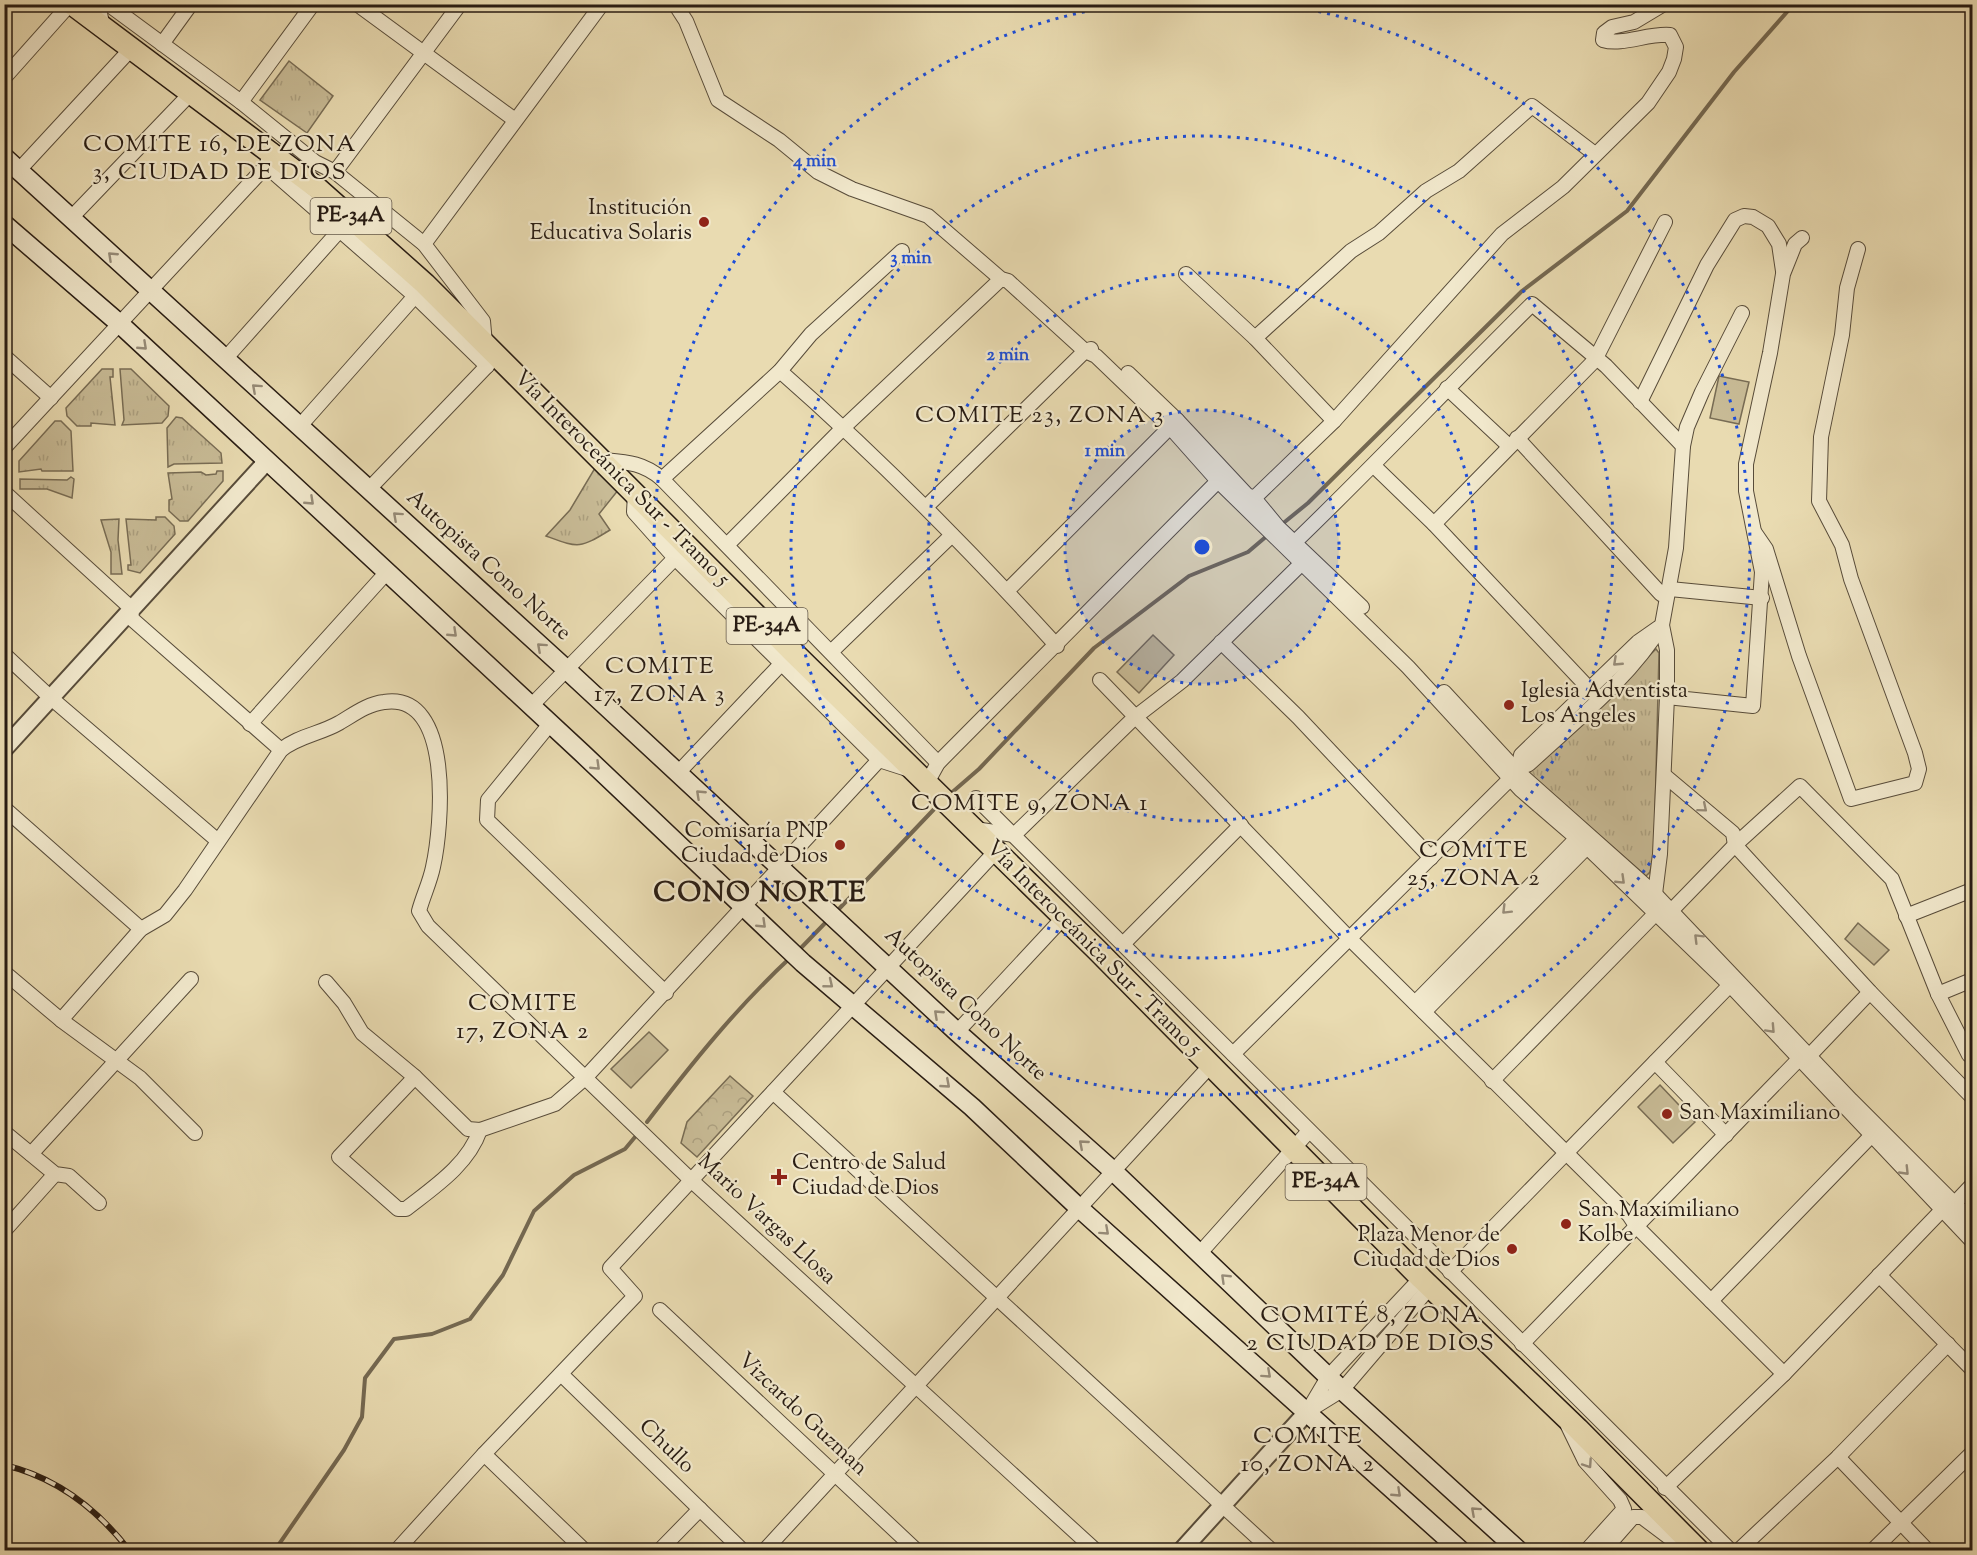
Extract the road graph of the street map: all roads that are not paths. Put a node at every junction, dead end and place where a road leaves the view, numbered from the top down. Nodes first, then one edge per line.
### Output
1 (71, 4) edge
2 (98, 4) edge
3 (108, 4) edge
4 (191, 4) edge
5 (313, 4) edge
6 (357, 4) edge
7 (460, 4) edge
8 (602, 4) edge
9 (675, 4) edge
10 (1664, 4) edge
11 (103, 28) junction
12 (162, 44) junction
13 (131, 49) junction
14 (424, 54) junction
15 (4, 78) edge
16 (190, 94) junction
17 (241, 102) junction
18 (515, 120) junction
19 (1594, 154) junction
20 (4, 157) edge
21 (269, 160) junction
22 (19, 170) junction
23 (335, 172) junction
24 (71, 218) junction
25 (1665, 222) dead end
26 (4, 225) edge
27 (339, 231) junction
28 (1802, 238) dead end
29 (424, 244) junction
30 (1858, 249) dead end
31 (902, 251) dead end
32 (1186, 274) dead end
33 (1783, 274) junction
34 (1001, 279) junction
35 (149, 290) junction
36 (415, 296) junction
37 (1742, 313) dead end
38 (121, 325) junction
39 (1255, 338) junction
40 (484, 340) junction
41 (1085, 351) junction
42 (4, 356) edge
43 (225, 359) junction
44 (1595, 360) junction
45 (487, 366) junction
46 (780, 371) junction
47 (1447, 388) junction
48 (51, 398) junction
49 (1640, 402) junction
50 (1335, 420) junction
51 (1174, 423) junction
52 (299, 427) junction
53 (844, 427) junction
54 (1513, 442) junction
55 (1683, 446) junction
56 (4, 448) edge
57 (604, 460) junction
58 (267, 461) junction
59 (1374, 466) junction
60 (662, 479) junction
61 (1218, 481) junction
62 (368, 490) junction
63 (4, 492) edge
64 (635, 494) junction
65 (1250, 502) junction
66 (926, 507) junction
67 (1434, 524) junction
68 (1755, 533) junction
69 (952, 535) junction
70 (1295, 542) junction
71 (727, 544) junction
72 (675, 558) junction
73 (1303, 562) junction
74 (387, 572) junction
75 (1670, 589) junction
76 (1007, 591) junction
77 (1762, 598) junction
78 (131, 608) junction
79 (1662, 625) junction
80 (1221, 642) junction
81 (1057, 646) junction
82 (831, 652) junction
83 (4, 654) edge
84 (781, 664) junction
85 (567, 670) junction
86 (1100, 680) dead end
87 (1593, 693) junction
88 (1667, 697) junction
89 (51, 699) junction
90 (531, 706) junction
91 (1134, 718) junction
92 (250, 724) junction
93 (550, 724) junction
94 (4, 749) edge
95 (281, 750) junction
96 (879, 760) junction
97 (938, 763) junction
98 (677, 774) junction
99 (1514, 775) junction
100 (1664, 775) junction
101 (925, 781) junction
102 (976, 798) dead end
103 (4, 808) edge
104 (1241, 825) junction
105 (973, 829) junction
106 (1014, 835) junction
107 (218, 842) junction
108 (1582, 843) junction
109 (1735, 845) junction
110 (996, 851) junction
111 (1431, 858) junction
112 (778, 868) junction
113 (1972, 890) edge
114 (1655, 894) junction
115 (744, 907) junction
116 (1671, 910) junction
117 (1656, 913) junction
118 (1906, 916) junction
119 (1064, 918) junction
120 (141, 928) junction
121 (1349, 938) junction
122 (1123, 944) junction
123 (887, 967) junction
124 (4, 972) edge
125 (191, 979) dead end
126 (1972, 980) edge
127 (326, 982) dead end
128 (1730, 985) junction
129 (1870, 992) junction
130 (666, 993) junction
131 (1938, 994) junction
132 (855, 1004) junction
133 (1420, 1007) junction
134 (61, 1020) junction
135 (957, 1032) junction
136 (1233, 1054) junction
137 (1969, 1055) dead end
138 (1805, 1057) junction
139 (116, 1059) junction
140 (1655, 1062) junction
141 (1210, 1066) junction
142 (415, 1077) junction
143 (585, 1078) junction
144 (1492, 1081) junction
145 (773, 1092) junction
146 (1972, 1097) edge
147 (480, 1130) junction
148 (1309, 1131) junction
149 (4, 1132) edge
150 (195, 1133) dead end
151 (1726, 1135) junction
152 (1871, 1136) junction
153 (1293, 1148) junction
154 (1566, 1153) junction
155 (31, 1154) junction
156 (1112, 1170) junction
157 (55, 1174) junction
158 (692, 1180) junction
159 (1972, 1185) edge
160 (99, 1203) dead end
161 (1078, 1207) junction
162 (1949, 1207) junction
163 (1972, 1221) edge
164 (1637, 1227) junction
165 (4, 1231) edge
166 (1972, 1241) edge
167 (1200, 1253) junction
168 (1450, 1272) junction
169 (1879, 1275) junction
170 (1426, 1282) junction
171 (996, 1297) junction
172 (1711, 1301) junction
173 (660, 1310) dead end
174 (1522, 1344) junction
175 (1948, 1344) junction
176 (1972, 1370) edge
177 (561, 1374) junction
178 (1784, 1374) junction
179 (1328, 1377) junction
180 (915, 1385) junction
181 (1342, 1390) junction
182 (1308, 1411) junction
183 (1562, 1414) junction
184 (1972, 1453) edge
185 (484, 1454) junction
186 (1838, 1457) junction
187 (833, 1474) junction
188 (1665, 1488) junction
189 (1223, 1507) junction
190 (700, 1509) junction
191 (1900, 1524) junction
192 (397, 1551) edge
193 (584, 1551) edge
194 (660, 1551) edge
195 (742, 1551) edge
196 (765, 1551) edge
197 (916, 1551) edge
198 (1095, 1551) edge
199 (1182, 1551) edge
200 (1271, 1551) edge
201 (1460, 1551) edge
202 (1518, 1551) edge
203 (1587, 1551) edge
204 (1604, 1551) edge
205 (1686, 1551) edge
206 (1698, 1551) edge
207 (1730, 1551) edge
208 (1739, 1551) edge
209 (1873, 1551) edge
210 (1927, 1551) edge

1 - 11 highway, Vía Interoceánica Sur - Tramo 5 / PE-34A
1 - 15 street
2 - 11 street
3 - 12 street
4 - 12 street
5 - 17 street
6 - 14 street
7 - 14 street
8 - 18 street
9 - 34 street
10 - 19 street
11 - 13 highway, Vía Interoceánica Sur - Tramo 5 / PE-34A
12 - 17 street
13 - 16 highway, Vía Interoceánica Sur - Tramo 5 / PE-34A
13 - 22 street
14 - 18 street
14 - 23 street
16 - 21 highway, Vía Interoceánica Sur - Tramo 5 / PE-34A
16 - 24 street
17 - 23 street
18 - 29 street
19 - 39 street
19 - 50 street
20 - 22 main road, Autopista Cono Norte
21 - 27 street
21 - 35 street
21 - 40 highway, Vía Interoceánica Sur - Tramo 5 / PE-34A
22 - 24 main road, Autopista Cono Norte
23 - 29 street
35 -> 24 main road, Autopista Cono Norte
25 - 44 street
26 - 38 main road
27 - 36 street
27 - 43 street
28 - 33 street
29 - 40 street
30 - 68 street
31 - 46 street
32 - 39 street
33 - 49 street
33 - 68 street
34 - 41 street
34 - 53 street
35 - 38 street
35 - 43 main road, Autopista Cono Norte
36 - 45 street
36 - 52 street
37 - 55 street
38 - 48 street
38 -> 58 main road
39 - 50 street
40 - 45 street
40 - 57 highway, Vía Interoceánica Sur - Tramo 5 / PE-34A
41 - 51 street
41 - 66 street
42 - 48 street
52 -> 43 main road, Autopista Cono Norte
44 - 47 street
44 - 49 street
44 - 54 street
45 - 62 street
46 - 53 street
46 - 60 street
47 - 54 street
47 - 59 street
48 - 56 street
49 - 55 street
50 - 65 street
51 - 61 street
51 - 65 street
51 - 76 street
52 - 62 main road, Autopista Cono Norte
53 - 66 street
53 - 71 street
54 - 67 street
54 - 75 street
55 - 75 street
57 - 60 street
57 - 64 highway, Vía Interoceánica Sur - Tramo 5 / PE-34A
58 -> 74 main road
58 - 78 street
59 - 67 street
59 - 70 street
60 - 71 street
61 - 65 street
61 - 81 street
85 -> 62 main road, Autopista Cono Norte
63 - 78 street
64 - 72 street
64 - 101 highway, Vía Interoceánica Sur - Tramo 5 / PE-34A
65 - 70 street
65 - 73 street
66 - 69 street
67 - 87 street
68 - 77 street
69 - 76 street
69 - 82 street
70 - 99 street
71 - 82 street
72 - 84 street
72 - 85 street
73 - 80 street
73 - 99 street
74 -> 90 main road
74 - 92 street
75 - 77 street
75 - 79 street
76 - 81 street
77 - 88 street
78 - 89 street
78 - 92 street
79 - 87 street
79 - 88 street
80 - 91 street
80 - 111 street
81 - 97 street
82 - 97 street
83 - 89 street
84 - 96 street
84 - 98 street
85 - 90 street
85 - 98 main road, Autopista Cono Norte
86 - 91 street
87 - 99 street
88 - 100 street
89 - 94 street
89 - 107 street
90 - 93 main road
91 - 104 street
91 - 106 street
92 - 95 street
93 -> 115 main road
93 - 130 street
95 - 107 street
95 - 143 street, Mario Vargas Llosa
96 - 101 street
96 - 112 street
97 - 101 street
112 -> 98 main road, Autopista Cono Norte
99 - 108 street
99 - 111 street
99 - 114 street
100 -> 109 street
100 - 114 street
101 - 105 highway, Vía Interoceánica Sur - Tramo 5 / PE-34A
102 - 106 street
103 - 120 street
104 - 121 street
104 - 122 street
105 - 106 street
105 - 110 highway, Vía Interoceánica Sur - Tramo 5 / PE-34A
106 - 122 street
107 - 120 street
108 -> 117 street
108 - 133 street
109 - 116 street
109 - 118 street
109 - 129 street
110 - 119 highway, Vía Interoceánica Sur - Tramo 5 / PE-34A
110 - 123 street
111 - 121 street
112 - 115 street
112 - 123 main road, Autopista Cono Norte
113 - 118 street
114 - 116 street
115 - 130 street
115 -> 132 main road
138 -> 116 street
117 - 128 street
117 - 144 street
118 - 131 street
119 - 135 street
119 - 141 highway, Vía Interoceánica Sur - Tramo 5 / PE-34A
120 - 134 street
121 - 133 street
121 - 136 street
122 - 136 street
123 - 132 street
135 -> 123 main road, Autopista Cono Norte
124 - 134 street
125 - 139 street
126 - 131 street
127 - 142 street
128 -> 138 street
128 - 140 street
129 - 138 street
129 - 146 street
130 - 143 street
131 - 137 street
132 - 145 street
132 -> 161 main road
133 - 144 street
134 - 139 street
156 -> 135 main road, Autopista Cono Norte
136 - 148 street
138 - 151 street
138 - 152 street
138 - 162 street
139 - 150 street
139 - 155 street
140 - 151 street
140 - 154 street
141 - 153 highway, Vía Interoceánica Sur - Tramo 5 / PE-34A
141 - 156 street
142 - 147 street
142 - 147 street
143 - 147 street
143 - 158 street, Mario Vargas Llosa
144 - 154 street
145 - 158 street
145 - 171 street
148 - 153 street
148 - 168 street
149 - 155 street
151 - 164 street
152 -> 162 street
152 - 172 street
153 - 167 street
153 - 170 highway, Vía Interoceánica Sur - Tramo 5 / PE-34A
154 - 164 street
154 - 168 street
155 - 157 street
156 - 161 street
156 - 167 main road, Autopista Cono Norte
157 - 160 street
157 - 165 street
158 - 177 street
158 - 180 street, Mario Vargas Llosa
159 - 162 street
161 - 171 street
161 -> 182 main road
162 - 163 street
162 - 166 street
162 - 169 street
164 - 172 street
164 - 174 street
179 -> 167 main road, Autopista Cono Norte
168 - 174 street
169 - 175 street
169 - 178 street
170 - 179 street
170 - 181 street
170 - 183 highway, Vía Interoceánica Sur - Tramo 5 / PE-34A
171 - 180 street
171 - 189 street
172 - 178 street
173 - 187 street, Vizcardo Guzman
174 - 188 street
175 - 176 street
175 - 186 street
177 - 185 street
177 - 190 street, Chullo
178 - 188 street
179 - 181 main road, Autopista Cono Norte
179 - 182 street
180 - 187 street
180 - 198 street, Mario Vargas Llosa
181 - 182 street
202 -> 181 main road, Autopista Cono Norte
182 - 189 street
182 -> 201 main road
183 -> 203 street
183 - 206 highway, Vía Interoceánica Sur - Tramo 5 / PE-34A
184 - 191 street
185 - 192 street
185 - 193 street
186 - 191 street
186 - 208 street
187 - 196 street
187 - 197 street, Vizcardo Guzman
188 - 207 street
189 - 199 street
189 - 200 street
190 - 194 street
190 - 195 street, Chullo
191 - 209 street
191 - 210 street
204 - 205 street

